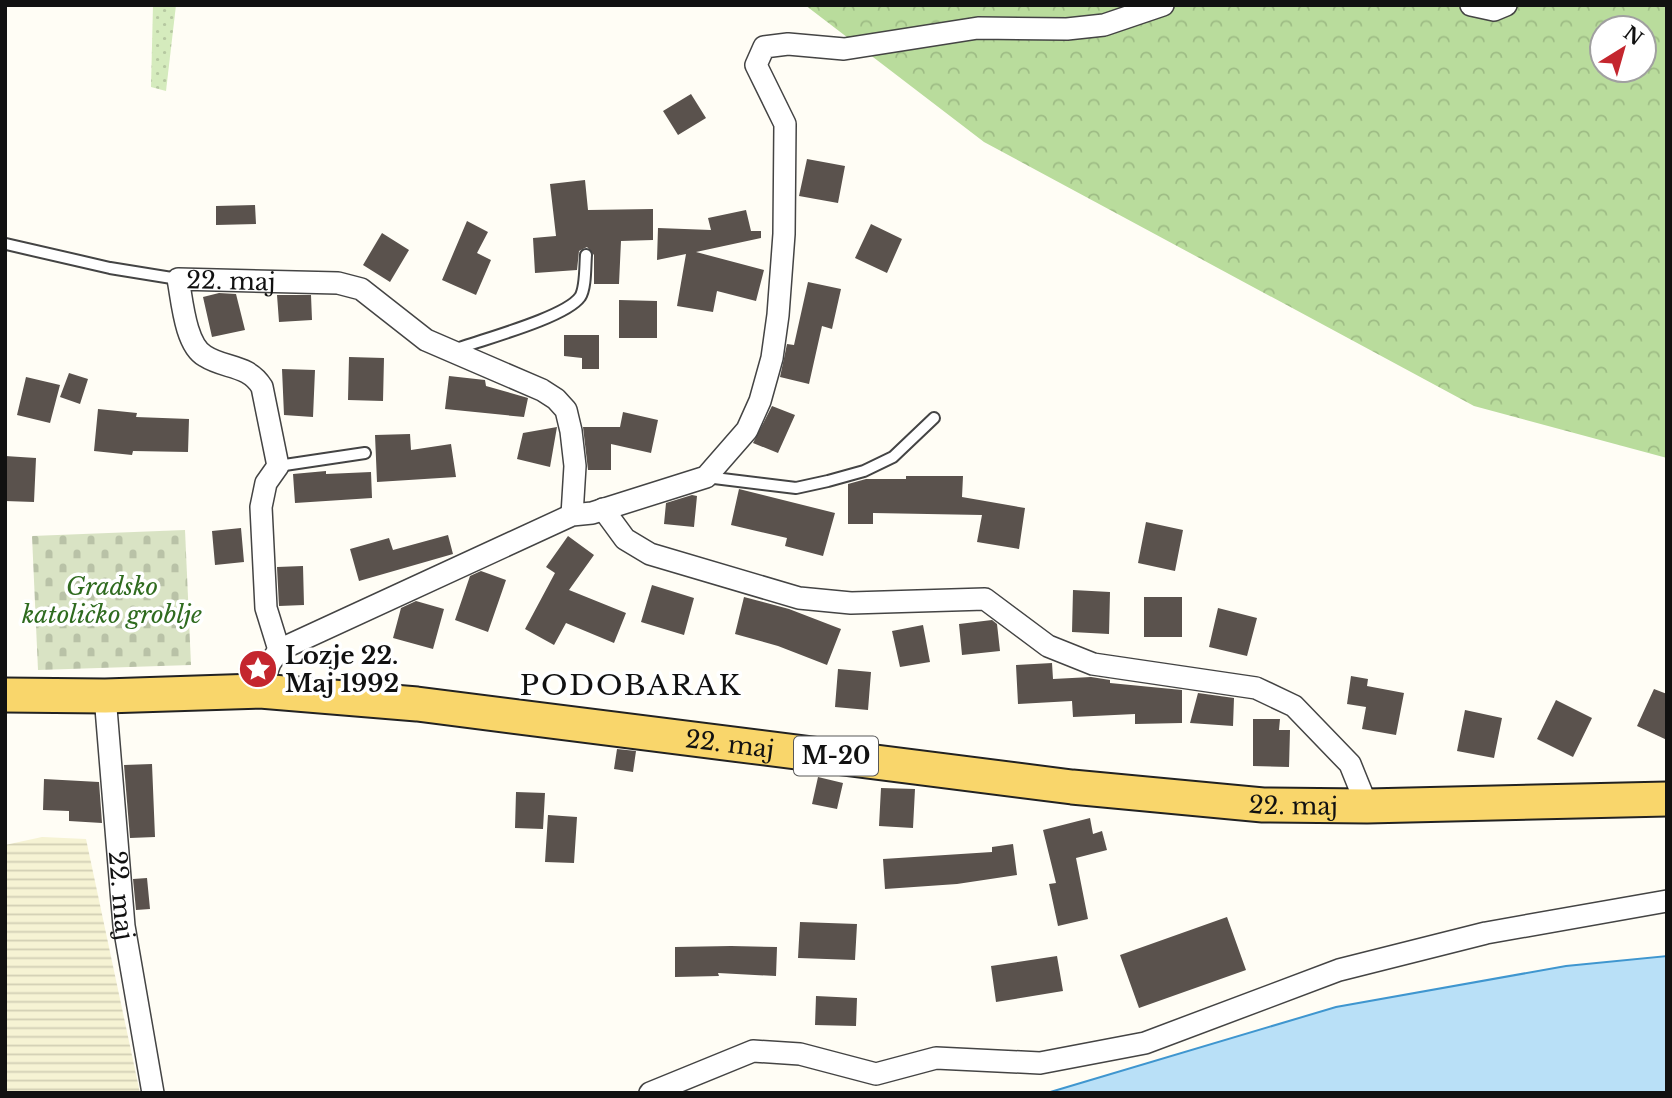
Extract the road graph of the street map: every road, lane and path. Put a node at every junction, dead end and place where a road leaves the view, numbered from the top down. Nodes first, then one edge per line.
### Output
1 (1163, 5) edge
2 (1471, 5) edge
3 (1506, 5) edge
4 (6, 244) edge
5 (586, 255) dead end
6 (178, 279) junction
7 (451, 351) junction
8 (934, 418) dead end
9 (365, 453) dead end
10 (278, 466) junction
11 (706, 477) junction
12 (603, 509) junction
13 (572, 516) junction
14 (279, 650) junction
15 (260, 691) junction
16 (5, 695) edge
17 (105, 696) junction
18 (1667, 799) edge
19 (1367, 806) junction
20 (1667, 901) edge
21 (153, 1093) edge
22 (650, 1093) edge

1 - 11 street
2 - 3 street
4 - 6 lane
5 - 7 lane
6 - 7 street, 22. maj
6 - 10 street, 22. maj
7 - 13 street, 22. maj
8 - 11 lane
9 - 10 lane
10 - 14 street
11 - 12 street
12 - 13 street
12 - 19 street, 22. maj
13 - 14 street
14 - 15 street
15 - 17 main road, 22. maj / M-20
15 - 19 main road, 22. maj / M-20
16 - 17 main road, 22. maj / M-20
17 - 21 street, 22. maj
18 - 19 main road, 22. maj / M-20
20 - 22 street

